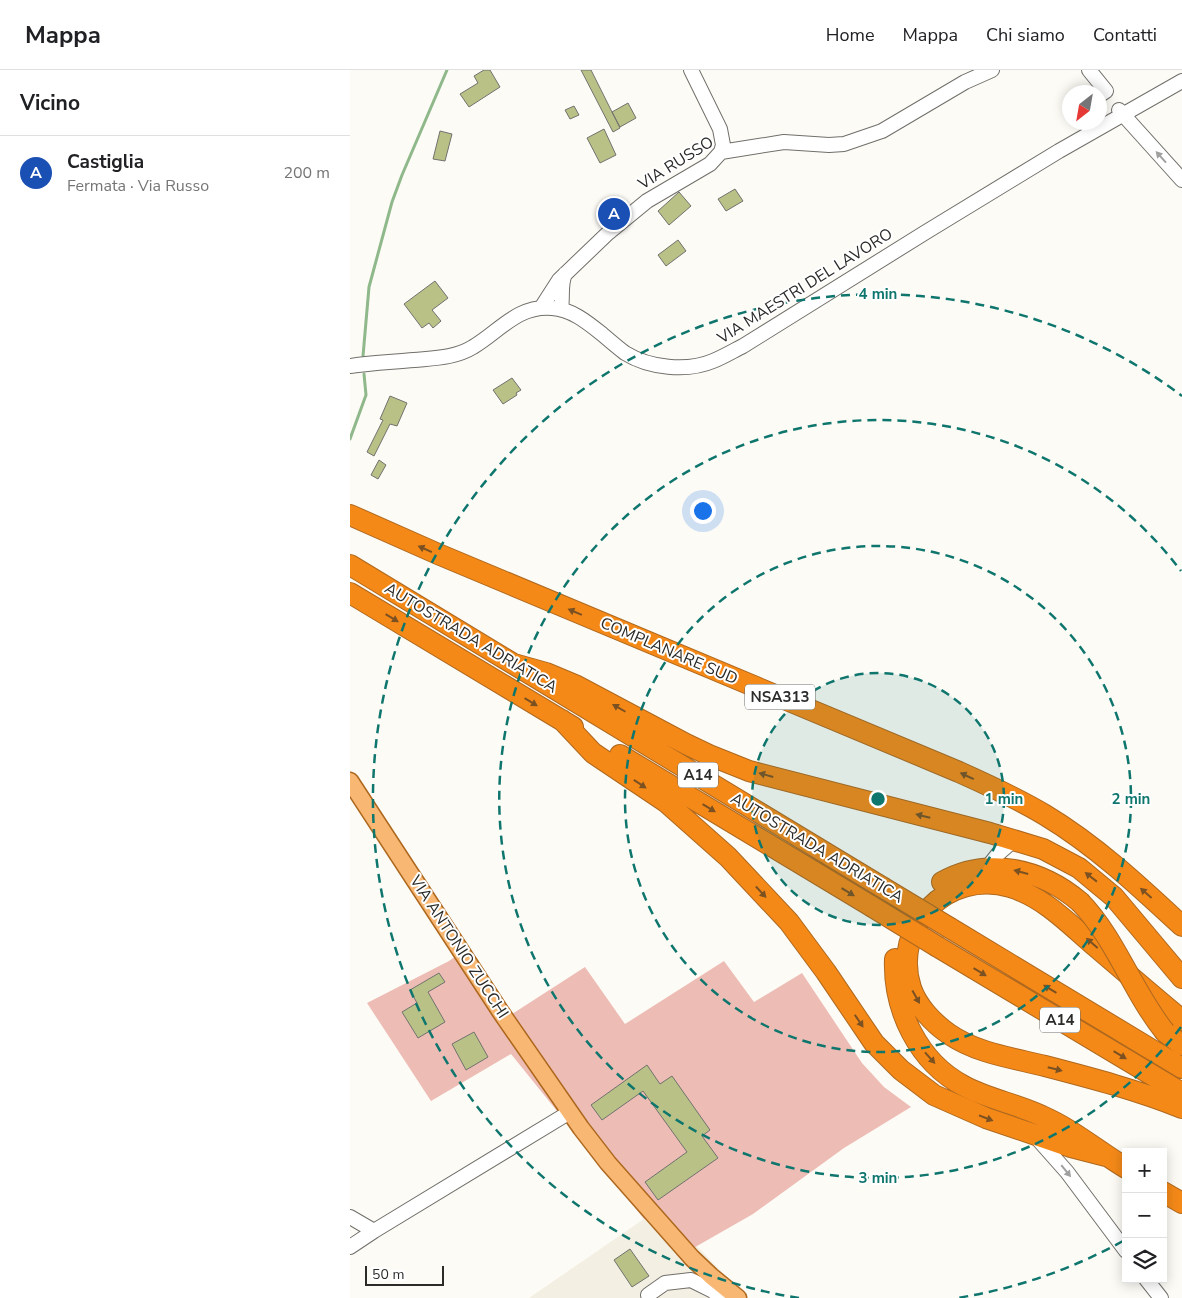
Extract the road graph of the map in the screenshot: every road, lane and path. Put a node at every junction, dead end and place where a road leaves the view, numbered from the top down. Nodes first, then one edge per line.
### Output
1 (691, 70) edge
2 (992, 70) edge
3 (1089, 70) edge
4 (1182, 80) edge
5 (1101, 85) edge
6 (1122, 113) junction
7 (1107, 119) edge
8 (1085, 130) edge
9 (1059, 151) junction
10 (721, 152) junction
11 (1182, 180) edge
12 (565, 274) junction
13 (541, 308) junction
14 (561, 309) junction
15 (350, 366) edge
16 (350, 515) edge
17 (350, 565) edge
18 (350, 593) edge
19 (514, 664) junction
20 (562, 720) junction
21 (350, 781) edge
22 (1015, 839) junction
23 (987, 868) junction
24 (1182, 926) edge
25 (1182, 978) edge
26 (1182, 1020) edge
27 (1182, 1045) edge
28 (1182, 1068) edge
29 (1182, 1092) edge
30 (1182, 1108) edge
31 (570, 1112) junction
32 (1034, 1134) junction
33 (1106, 1156) junction
34 (1122, 1166) edge
35 (1165, 1193) edge
36 (1182, 1203) edge
37 (350, 1217) edge
38 (374, 1231) junction
39 (1122, 1246) edge
40 (350, 1247) edge
41 (648, 1295) dead end
42 (720, 1298) edge
43 (738, 1298) edge

1 - 10 street
2 - 10 street, VIA RUSSO
3 - 5 street
4 - 6 street, VIA MAESTRI DEL LAVORO
6 - 7 street, VIA MAESTRI DEL LAVORO
6 - 9 street, VIA MAESTRI DEL LAVORO
11 -> 6 street
8 - 9 street, VIA MAESTRI DEL LAVORO
9 - 14 street, VIA MAESTRI DEL LAVORO
10 - 12 street, VIA RUSSO
12 - 13 street, VIA RUSSO
12 - 14 street
13 - 14 street
13 - 15 street
24 -> 16 highway, COMPLANARE SUD / NSA313
17 - 19 highway, AUTOSTRADA ADRIATICA / A14
18 -> 20 highway, AUTOSTRADA ADRIATICA / A14
22 -> 19 highway
28 -> 19 highway, AUTOSTRADA ADRIATICA / A14, bridge
20 -> 29 highway, AUTOSTRADA ADRIATICA / A14, bridge
20 -> 32 highway
21 - 31 main road, VIA ANTONIO ZUCCHI
22 - 23 street
25 -> 22 highway
27 -> 23 highway, bridge
23 -> 33 highway
26 -> 30 highway
31 - 38 street
31 - 43 main road, VIA ANTONIO ZUCCHI
32 - 33 highway
32 -> 39 street
33 - 34 highway
35 - 36 highway
37 - 38 street
38 - 40 street
41 - 42 street

